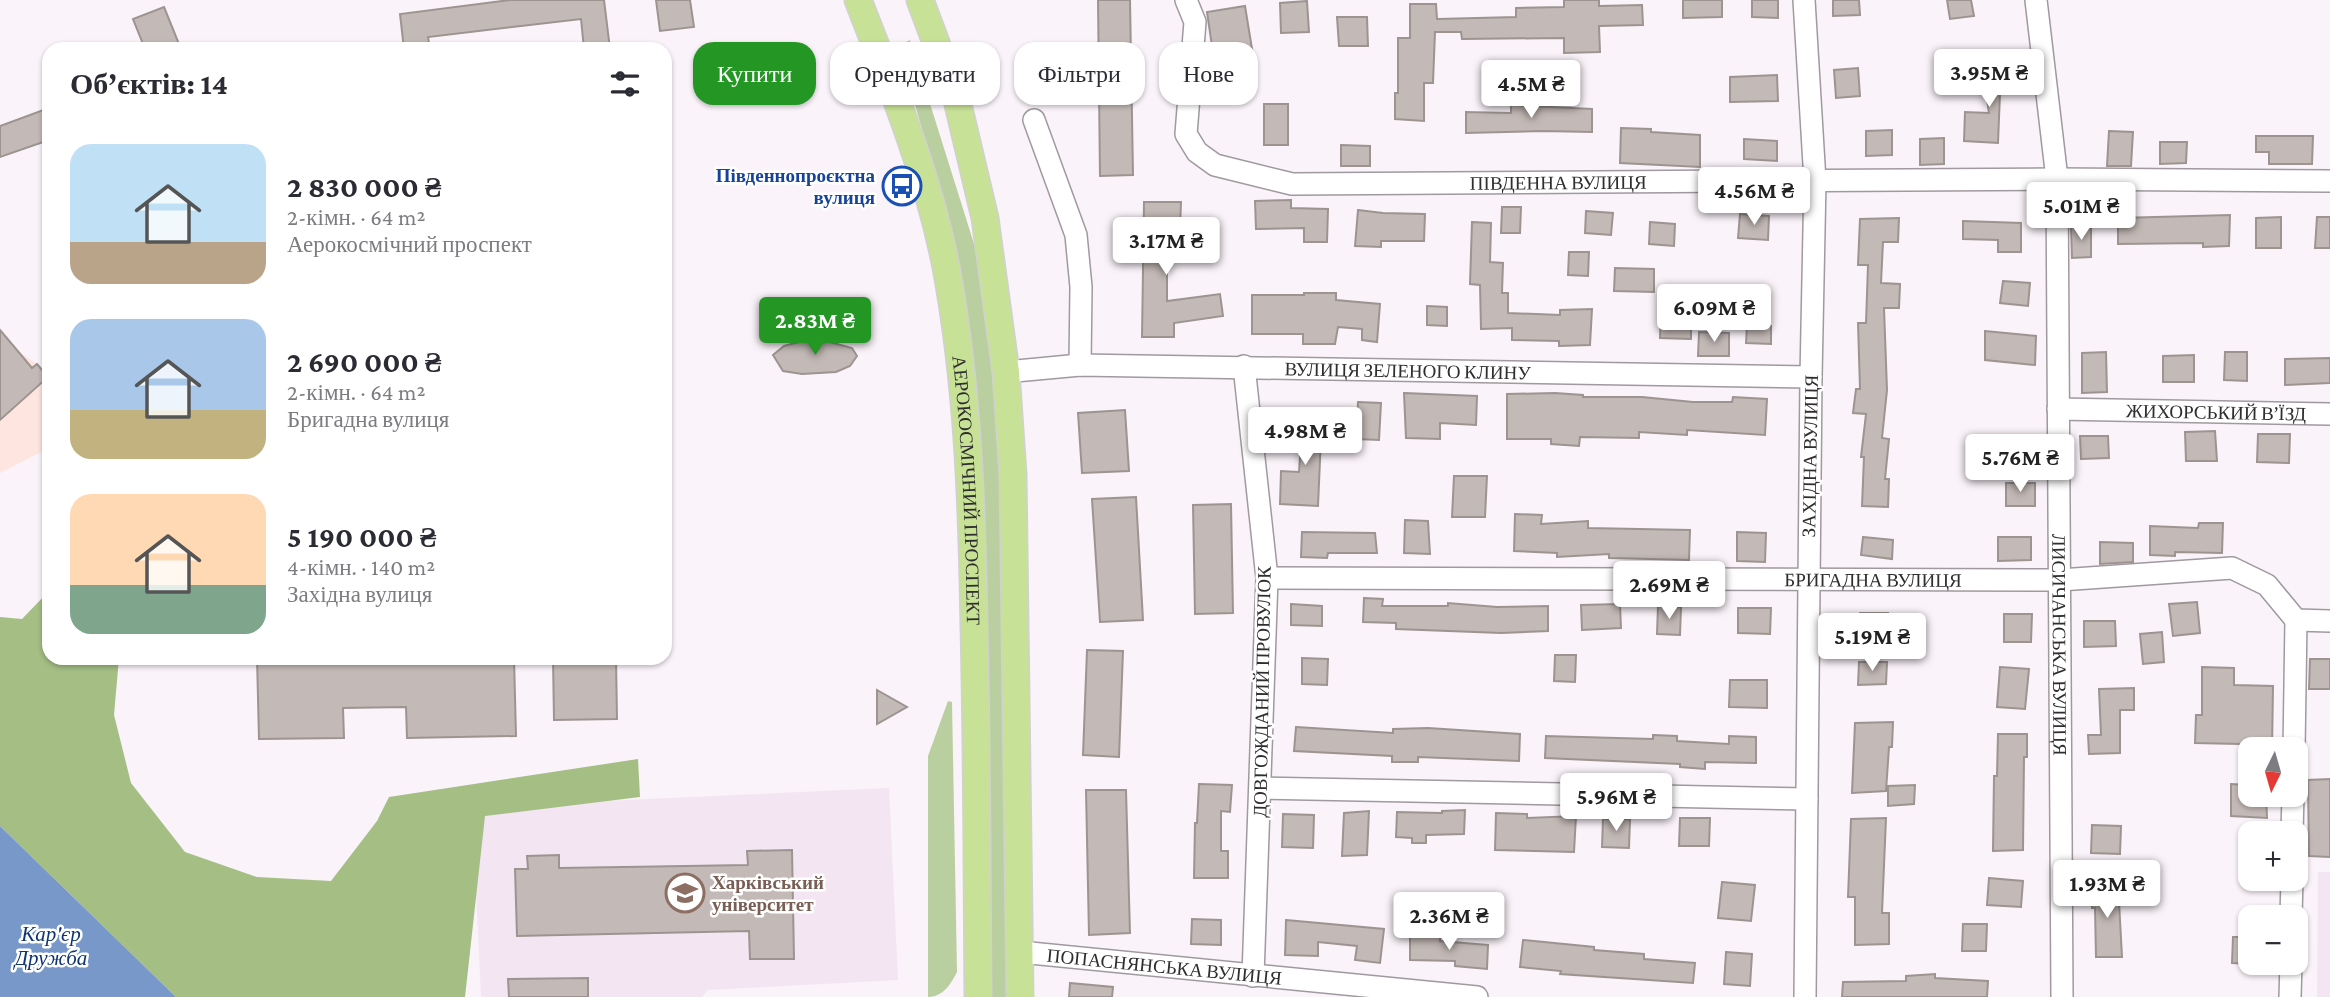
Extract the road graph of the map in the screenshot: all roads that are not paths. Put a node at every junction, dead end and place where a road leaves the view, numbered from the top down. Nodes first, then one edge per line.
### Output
1 (858, 0) edge
2 (920, 0) edge
3 (1186, 0) edge
4 (1804, 0) edge
5 (2036, 0) edge
6 (1034, 120) dead end
7 (2057, 179) junction
8 (1815, 181) junction
9 (2330, 181) edge
10 (1080, 365) junction
11 (1244, 366) junction
12 (1006, 372) junction
13 (1811, 377) junction
14 (2058, 409) junction
15 (2330, 414) edge
16 (1267, 578) junction
17 (1809, 580) junction
18 (2060, 580) junction
19 (2296, 620) junction
20 (2330, 621) edge
21 (2294, 737) edge
22 (1261, 788) junction
23 (1807, 799) junction
24 (1020, 952) junction
25 (2291, 975) edge
26 (1253, 976) junction
27 (978, 997) edge
28 (1020, 997) edge
29 (1477, 997) edge
30 (1805, 997) edge
31 (2062, 997) edge
32 (2290, 997) edge

1 - 27 main road, АЕРОКОСМІЧНИЙ ПРОСПЕКТ
2 - 12 main road
3 - 8 street, ПІВДЕННА ВУЛИЦЯ
4 - 8 street, ЗАХІДНА ВУЛИЦЯ
5 - 7 street, ЛИСИЧАНСЬКА ВУЛИЦЯ
6 - 10 street
7 - 8 street, ПІВДЕННА ВУЛИЦЯ
7 - 9 street, ПІВДЕННА ВУЛИЦЯ
7 - 14 street, ЛИСИЧАНСЬКА ВУЛИЦЯ
8 - 13 street, ЗАХІДНА ВУЛИЦЯ
10 - 11 street, ВУЛИЦЯ ЗЕЛЕНОГО КЛИНУ
10 - 12 street, ВУЛИЦЯ ЗЕЛЕНОГО КЛИНУ
11 - 13 street, ВУЛИЦЯ ЗЕЛЕНОГО КЛИНУ
11 - 16 street, ДОВГОЖДАНИЙ ПРОВУЛОК
12 - 24 main road
13 - 17 street, ЗАХІДНА ВУЛИЦЯ
14 - 15 street, ЖИХОРСЬКИЙ В’ЇЗД
14 - 18 street, ЛИСИЧАНСЬКА ВУЛИЦЯ
16 - 17 street, БРИГАДНА ВУЛИЦЯ
16 - 22 street, ДОВГОЖДАНИЙ ПРОВУЛОК
17 - 18 street, БРИГАДНА ВУЛИЦЯ
17 - 23 street, ЗАХІДНА ВУЛИЦЯ
18 - 19 street, БРИГАДНА ВУЛИЦЯ
18 - 31 street, ЛИСИЧАНСЬКА ВУЛИЦЯ
19 - 20 street
19 - 21 street
22 - 23 street
22 - 26 street, ДОВГОЖДАНИЙ ПРОВУЛОК
23 - 30 street, ЗАХІДНА ВУЛИЦЯ
24 - 26 street, ПОПАСНЯНСЬКА ВУЛИЦЯ
24 - 28 main road
25 - 32 street
26 - 29 street, ПОПАСНЯНСЬКА ВУЛИЦЯ

